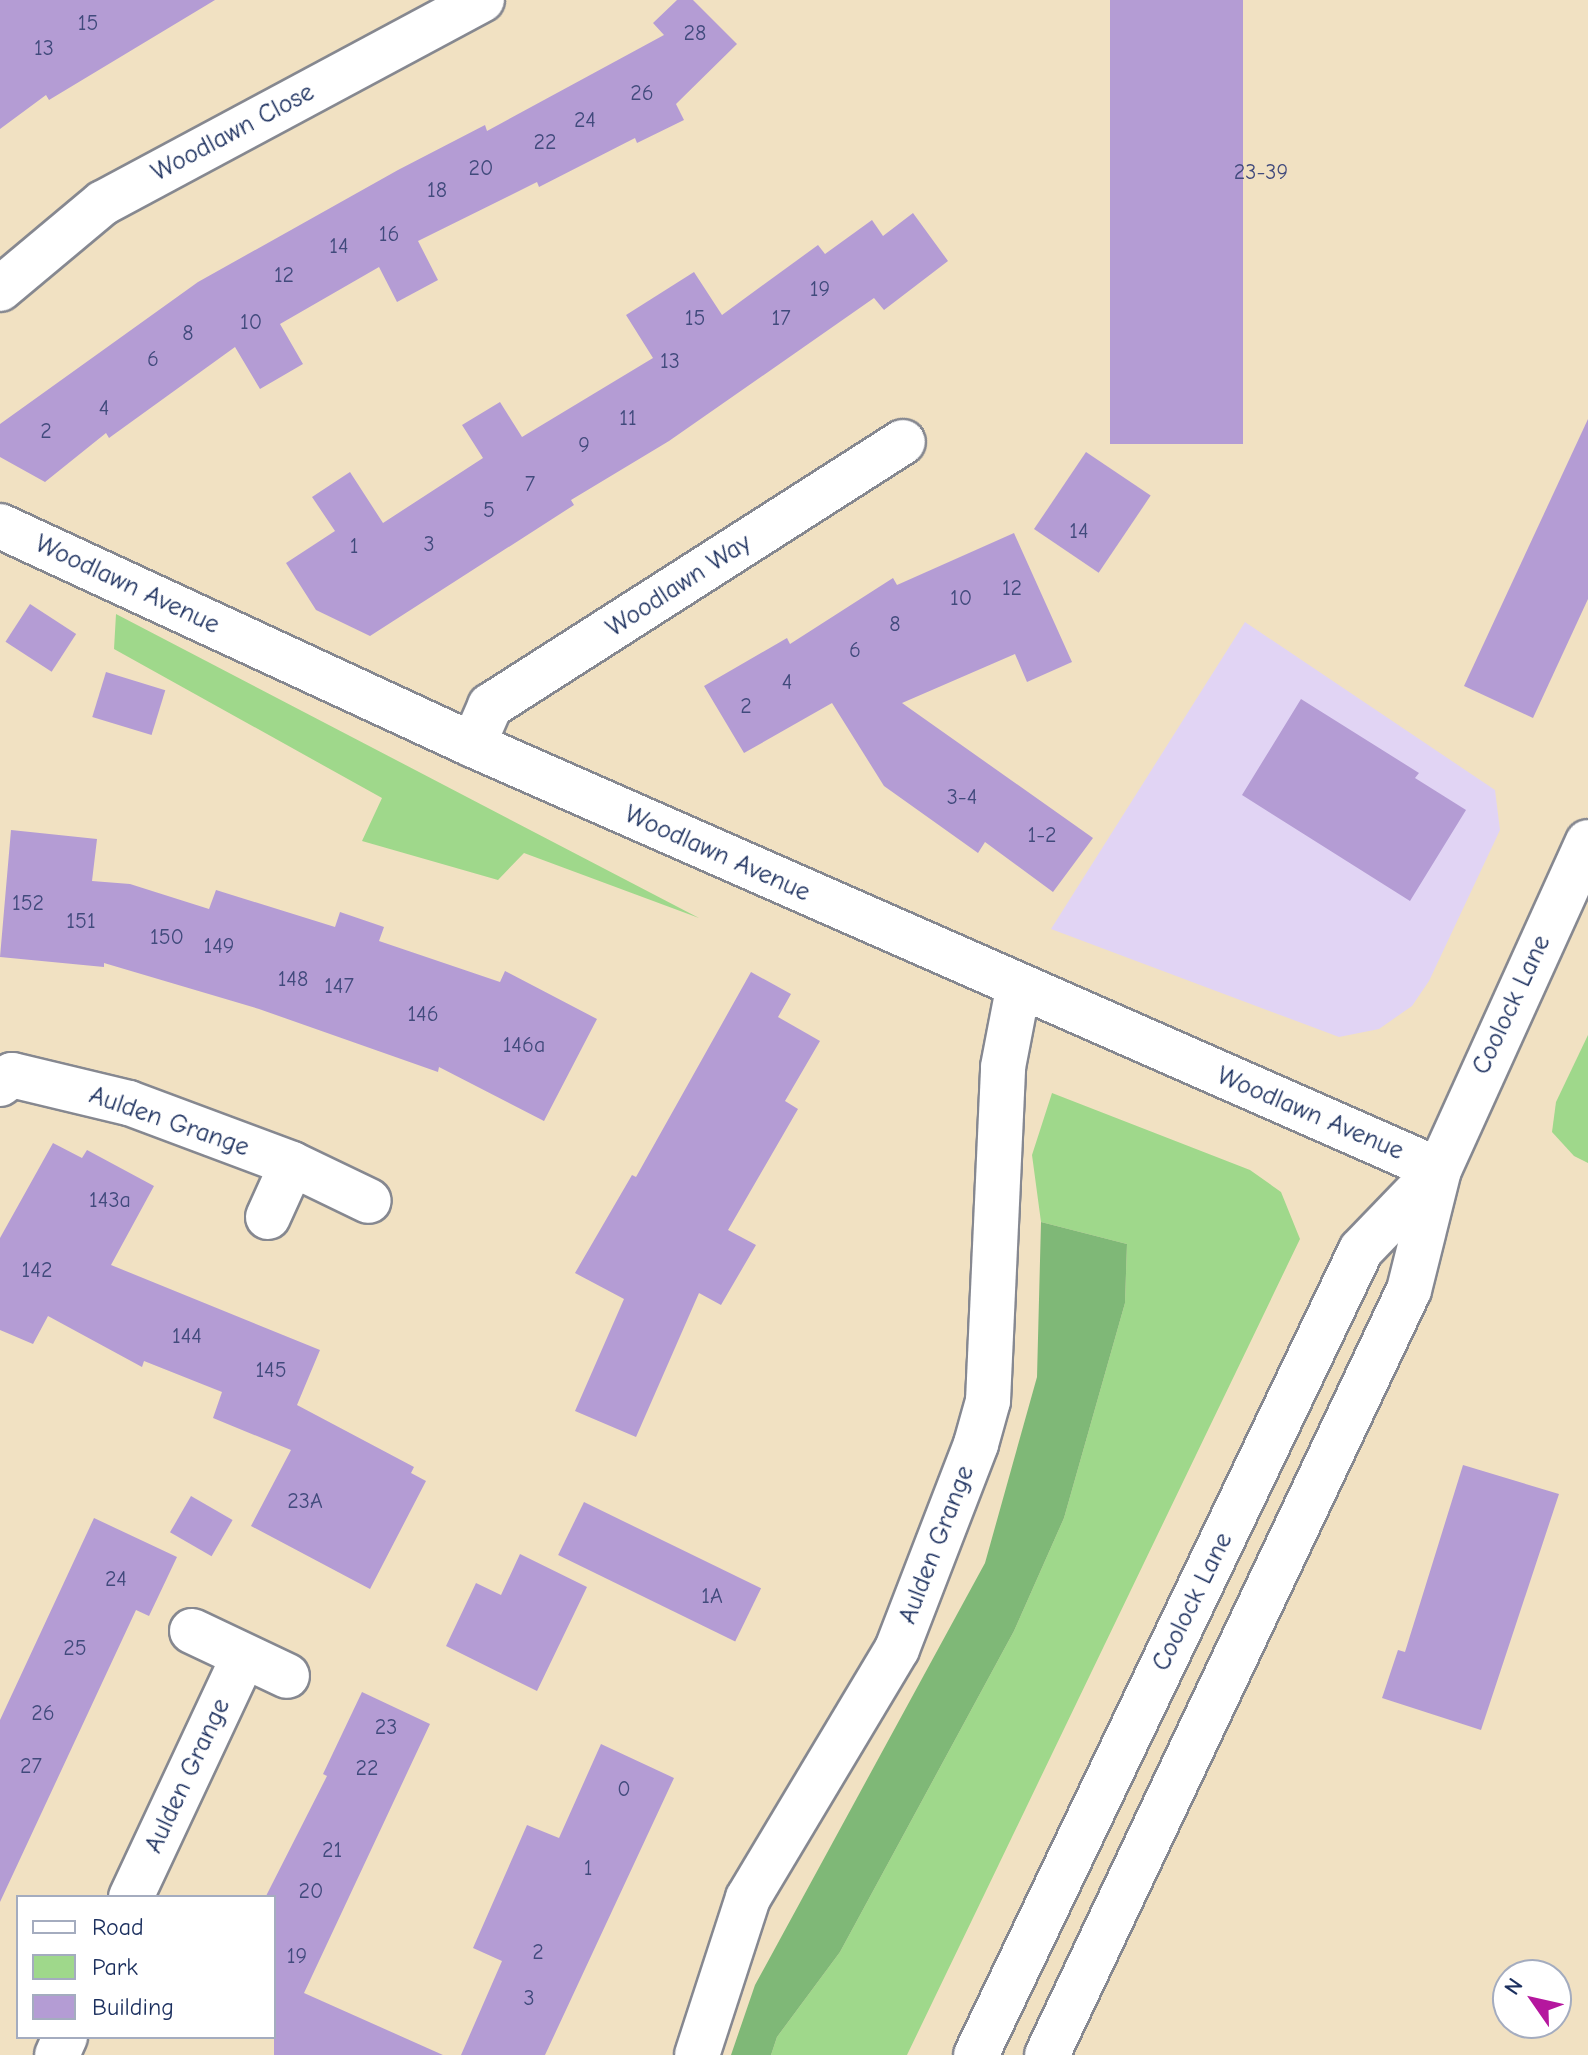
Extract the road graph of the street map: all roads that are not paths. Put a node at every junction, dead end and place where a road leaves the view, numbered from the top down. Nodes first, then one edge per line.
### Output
1 (482, 0) edge
2 (0, 289) edge
3 (903, 442) dead end
4 (0, 526) edge
5 (473, 745) junction
6 (1588, 842) edge
7 (1018, 989) junction
8 (0, 1084) edge
9 (292, 1164) junction
10 (1439, 1170) junction
11 (369, 1201) dead end
12 (268, 1217) dead end
13 (192, 1631) dead end
14 (244, 1656) junction
15 (287, 1676) dead end
16 (132, 1895) edge
17 (697, 2055) edge
18 (976, 2055) edge
19 (1047, 2055) edge

1 - 2 street, Woodlawn Close
3 - 5 street, Woodlawn Way
4 - 5 street, Woodlawn Avenue
5 - 7 street, Woodlawn Avenue
6 - 10 street, Coolock Lane
7 - 10 street, Woodlawn Avenue
7 - 17 street, Aulden Grange
8 - 9 street, Aulden Grange
9 - 11 street, Aulden Grange
9 - 12 street
10 - 18 street, Coolock Lane
10 - 19 street, Coolock Lane
13 - 14 street
14 - 15 street
14 - 16 street, Aulden Grange

